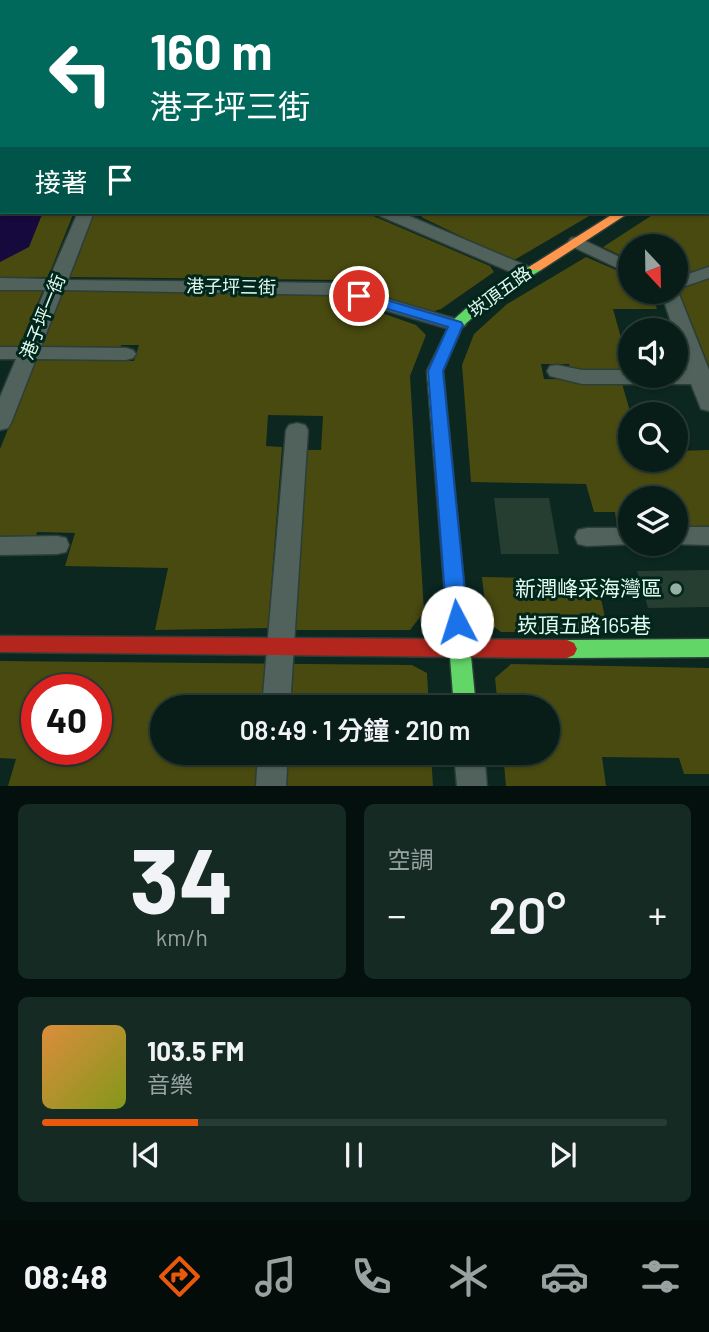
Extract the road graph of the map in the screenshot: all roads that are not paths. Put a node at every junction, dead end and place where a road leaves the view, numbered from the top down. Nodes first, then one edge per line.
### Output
1 (85, 214) edge
2 (391, 214) edge
3 (621, 214) edge
4 (577, 242) junction
5 (618, 262) edge
6 (526, 272) junction
7 (709, 272) edge
8 (688, 280) edge
9 (0, 284) edge
10 (55, 284) junction
11 (675, 304) edge
12 (456, 325) junction
13 (0, 353) edge
14 (29, 353) junction
15 (126, 354) dead end
16 (557, 371) dead end
17 (704, 377) edge
18 (709, 404) edge
19 (0, 423) edge
20 (298, 430) dead end
21 (688, 536) edge
22 (709, 536) edge
23 (587, 537) dead end
24 (618, 537) edge
25 (0, 545) edge
26 (57, 545) dead end
27 (0, 644) edge
28 (280, 646) junction
29 (709, 648) edge
30 (460, 650) junction
31 (277, 695) edge
32 (464, 695) edge
33 (272, 765) edge
34 (470, 765) edge
35 (271, 786) edge
36 (472, 786) edge

1 - 10 street, 港子坪一街
2 - 6 street
3 - 4 street, 崁頂五路
4 - 5 street
4 - 6 street, 崁頂五路
6 - 12 street, 崁頂五路
7 - 8 street
9 - 10 street, 港子坪三街
10 - 12 street, 港子坪三街
10 - 14 street, 港子坪一街
11 - 17 street
12 - 30 street, 崁頂五路
13 - 14 street
14 - 15 street
14 - 19 street, 港子坪一街
16 - 17 street
17 - 18 street
20 - 28 street
21 - 22 street
23 - 24 street
25 - 26 street
27 - 28 street, 崁頂五路165巷
28 - 30 street, 崁頂五路165巷
28 - 31 street
29 - 30 street, 崁頂五路165巷
30 - 32 street, 崁頂五路
33 - 35 street
34 - 36 street

